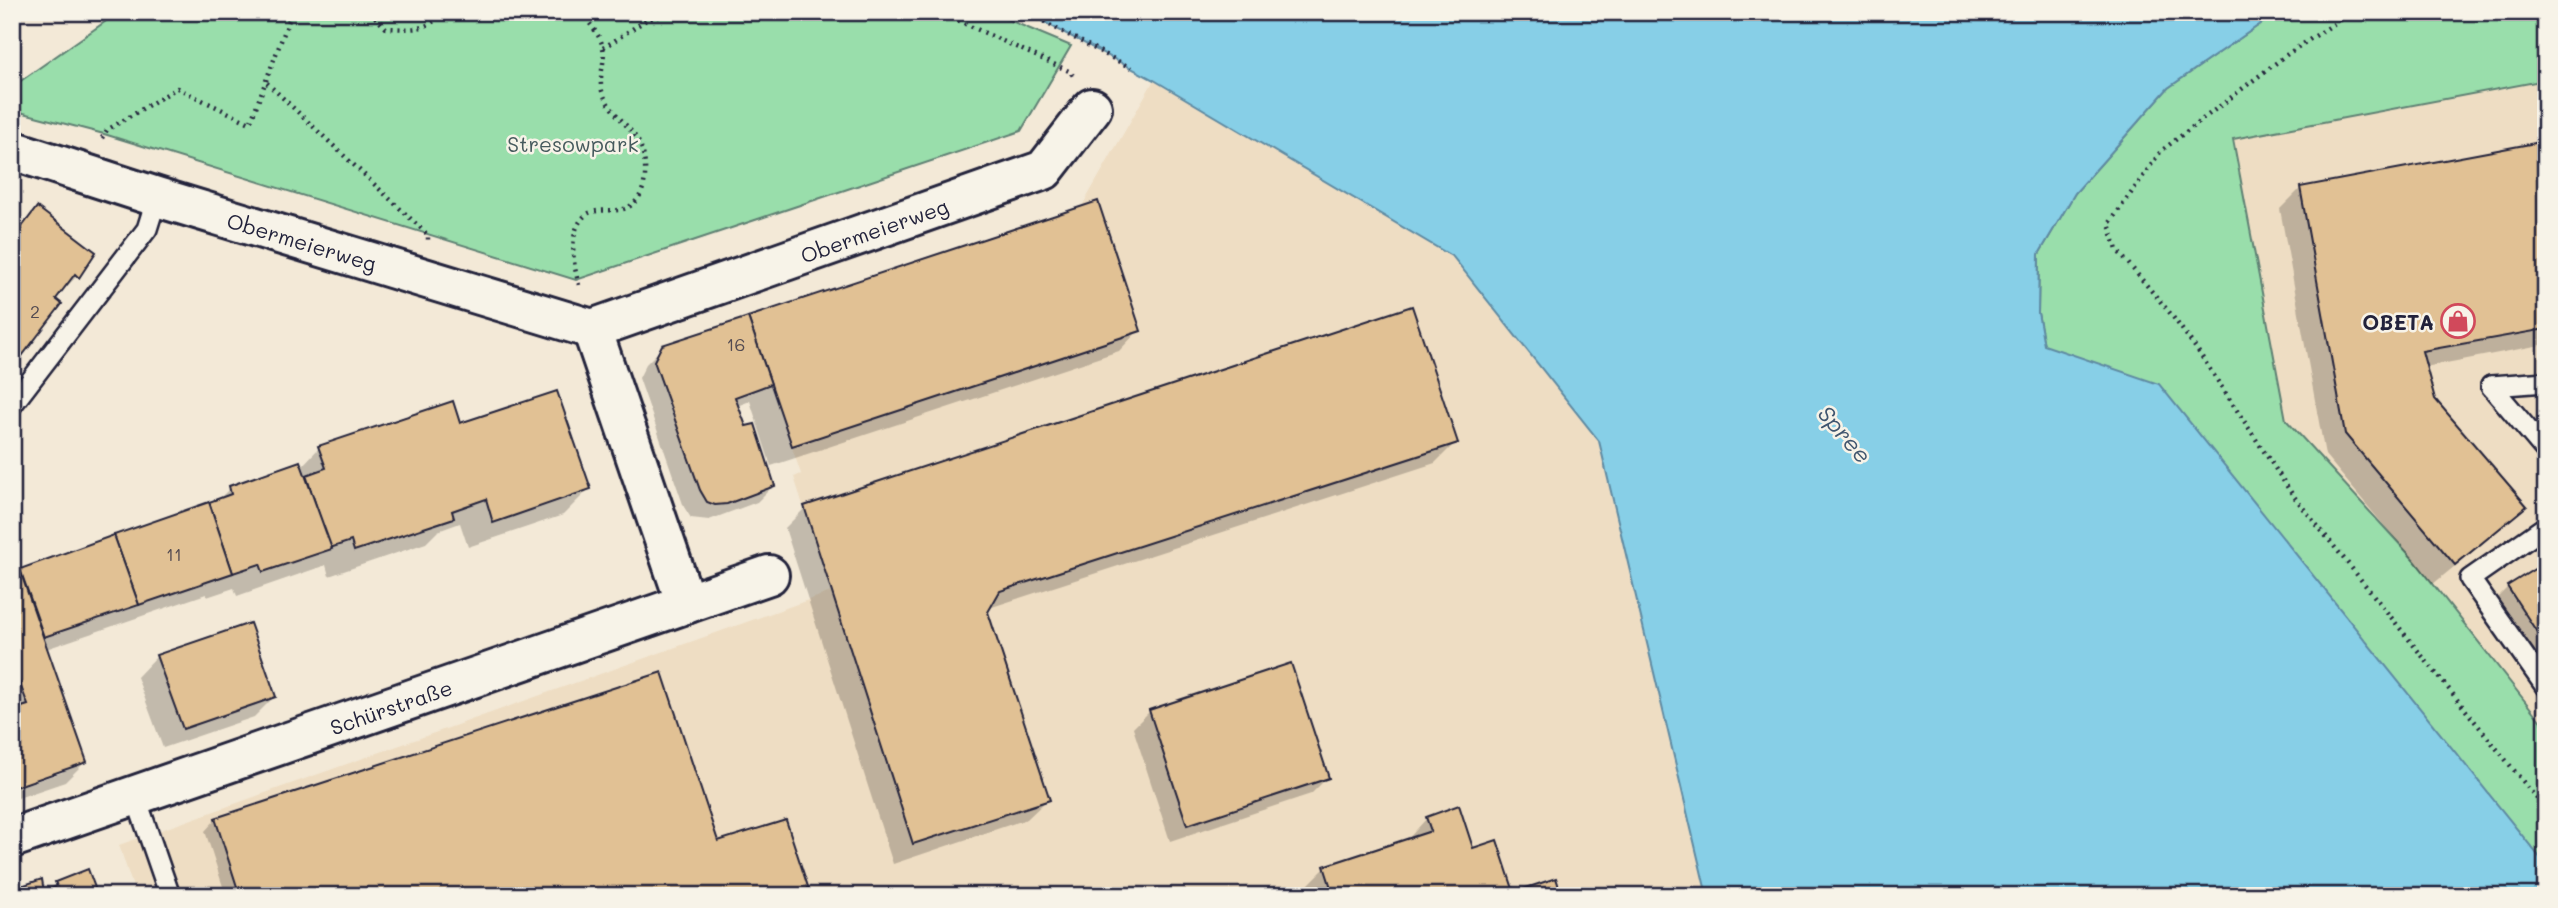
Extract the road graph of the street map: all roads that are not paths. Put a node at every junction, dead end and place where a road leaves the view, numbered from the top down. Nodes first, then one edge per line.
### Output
1 (1092, 107) road end
2 (12, 149) edge
3 (157, 197) junction
4 (592, 330) junction
5 (2546, 382) edge
6 (12, 404) edge
7 (2546, 451) edge
8 (2546, 526) edge
9 (769, 575) dead end
10 (686, 604) junction
11 (2546, 687) edge
12 (135, 795) junction
13 (12, 838) edge
14 (170, 896) edge

1 - 4 street, Obermeierweg
2 - 3 street, Obermeierweg
3 - 4 street, Obermeierweg
3 - 6 lane
4 - 10 street
5 - 7 lane
8 - 11 lane
9 - 10 street, Schürstraße
10 - 12 street, Schürstraße
12 - 13 street, Schürstraße
12 - 14 lane

